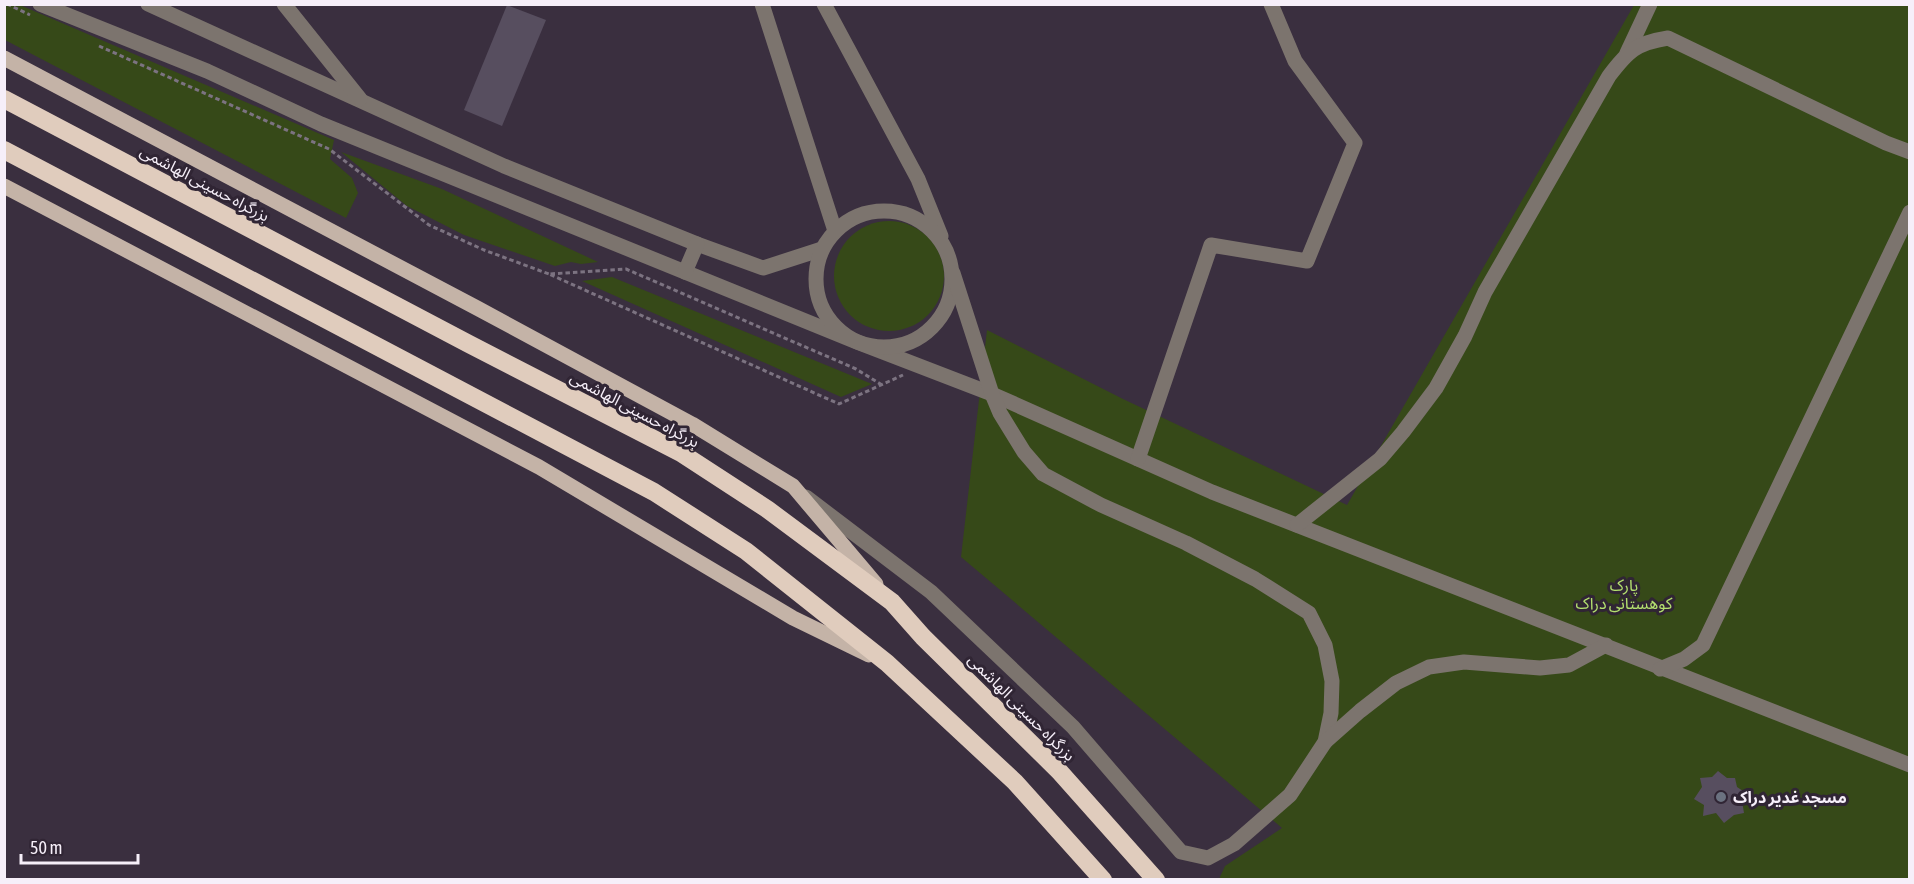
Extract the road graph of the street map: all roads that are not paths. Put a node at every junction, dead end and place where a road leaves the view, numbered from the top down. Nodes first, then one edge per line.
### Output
1 (147, 4) edge
2 (284, 4) edge
3 (762, 4) edge
4 (824, 4) edge
5 (1271, 4) edge
6 (1650, 4) edge
7 (40, 12) edge
8 (1626, 53) junction
9 (4, 58) edge
10 (4, 99) edge
11 (362, 101) junction
12 (4, 150) edge
13 (1910, 152) edge
14 (4, 186) edge
15 (1910, 212) edge
16 (835, 231) junction
17 (697, 244) junction
18 (822, 249) junction
19 (946, 250) junction
20 (685, 272) junction
21 (952, 273) junction
22 (857, 342) junction
23 (992, 394) junction
24 (1138, 459) junction
25 (793, 486) junction
26 (1297, 525) junction
27 (892, 602) junction
28 (1606, 645) junction
29 (887, 663) junction
30 (1660, 669) junction
31 (1325, 742) junction
32 (1910, 765) edge
33 (1103, 879) edge
34 (1156, 879) edge

1 - 11 street
2 - 11 street
3 - 16 street
4 - 19 street
5 - 24 street
6 - 8 street
7 - 20 street
8 - 13 street
8 - 26 street
9 - 25 main road
10 - 27 highway, بزرگراه حسینی الهاشمی
11 - 17 street
12 - 29 highway
14 - 29 main road
15 - 30 street
16 - 18 street
16 - 19 street
17 - 18 street
17 - 20 street
18 - 22 street
19 - 21 street
20 - 22 street
21 - 22 street
21 - 23 street
22 - 23 street
23 - 24 street
23 - 31 street
24 - 26 street
25 - 27 main road
25 - 31 street
26 - 28 street
27 - 34 highway, بزرگراه حسینی الهاشمی
28 - 30 street
28 - 31 street
29 - 33 highway
30 - 32 street

